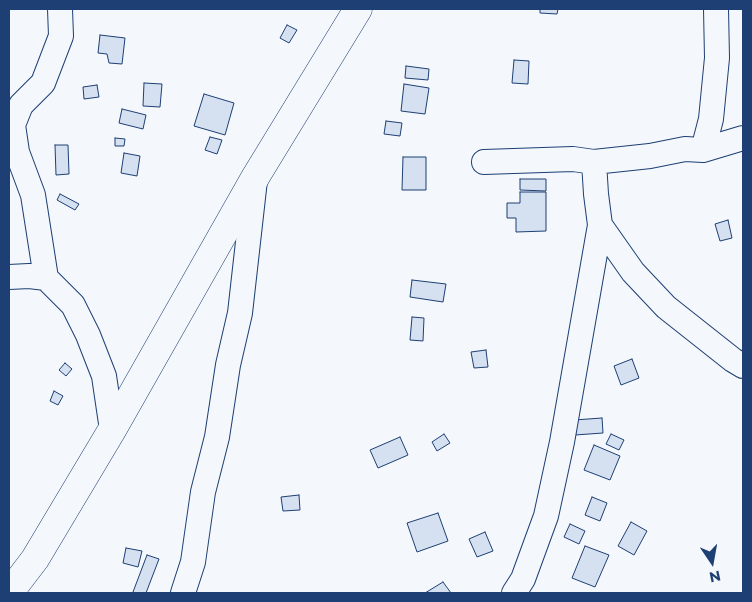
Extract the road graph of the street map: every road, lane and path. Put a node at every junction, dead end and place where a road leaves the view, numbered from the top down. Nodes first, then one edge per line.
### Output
1 (60, 9) edge
2 (358, 9) edge
3 (716, 9) edge
4 (743, 138) edge
5 (703, 150) junction
6 (484, 162) dead end
7 (594, 162) junction
8 (256, 176) junction
9 (600, 225) junction
10 (9, 277) edge
11 (46, 278) junction
12 (743, 366) edge
13 (112, 430) junction
14 (9, 593) edge
15 (183, 593) edge
16 (514, 593) edge

1 - 11 street
2 - 8 highway
3 - 5 street
4 - 5 street
5 - 7 street
6 - 7 street
7 - 9 street
8 - 13 highway
8 - 15 street
9 - 12 street
9 - 16 street
10 - 11 street
11 - 13 street
13 - 14 highway

